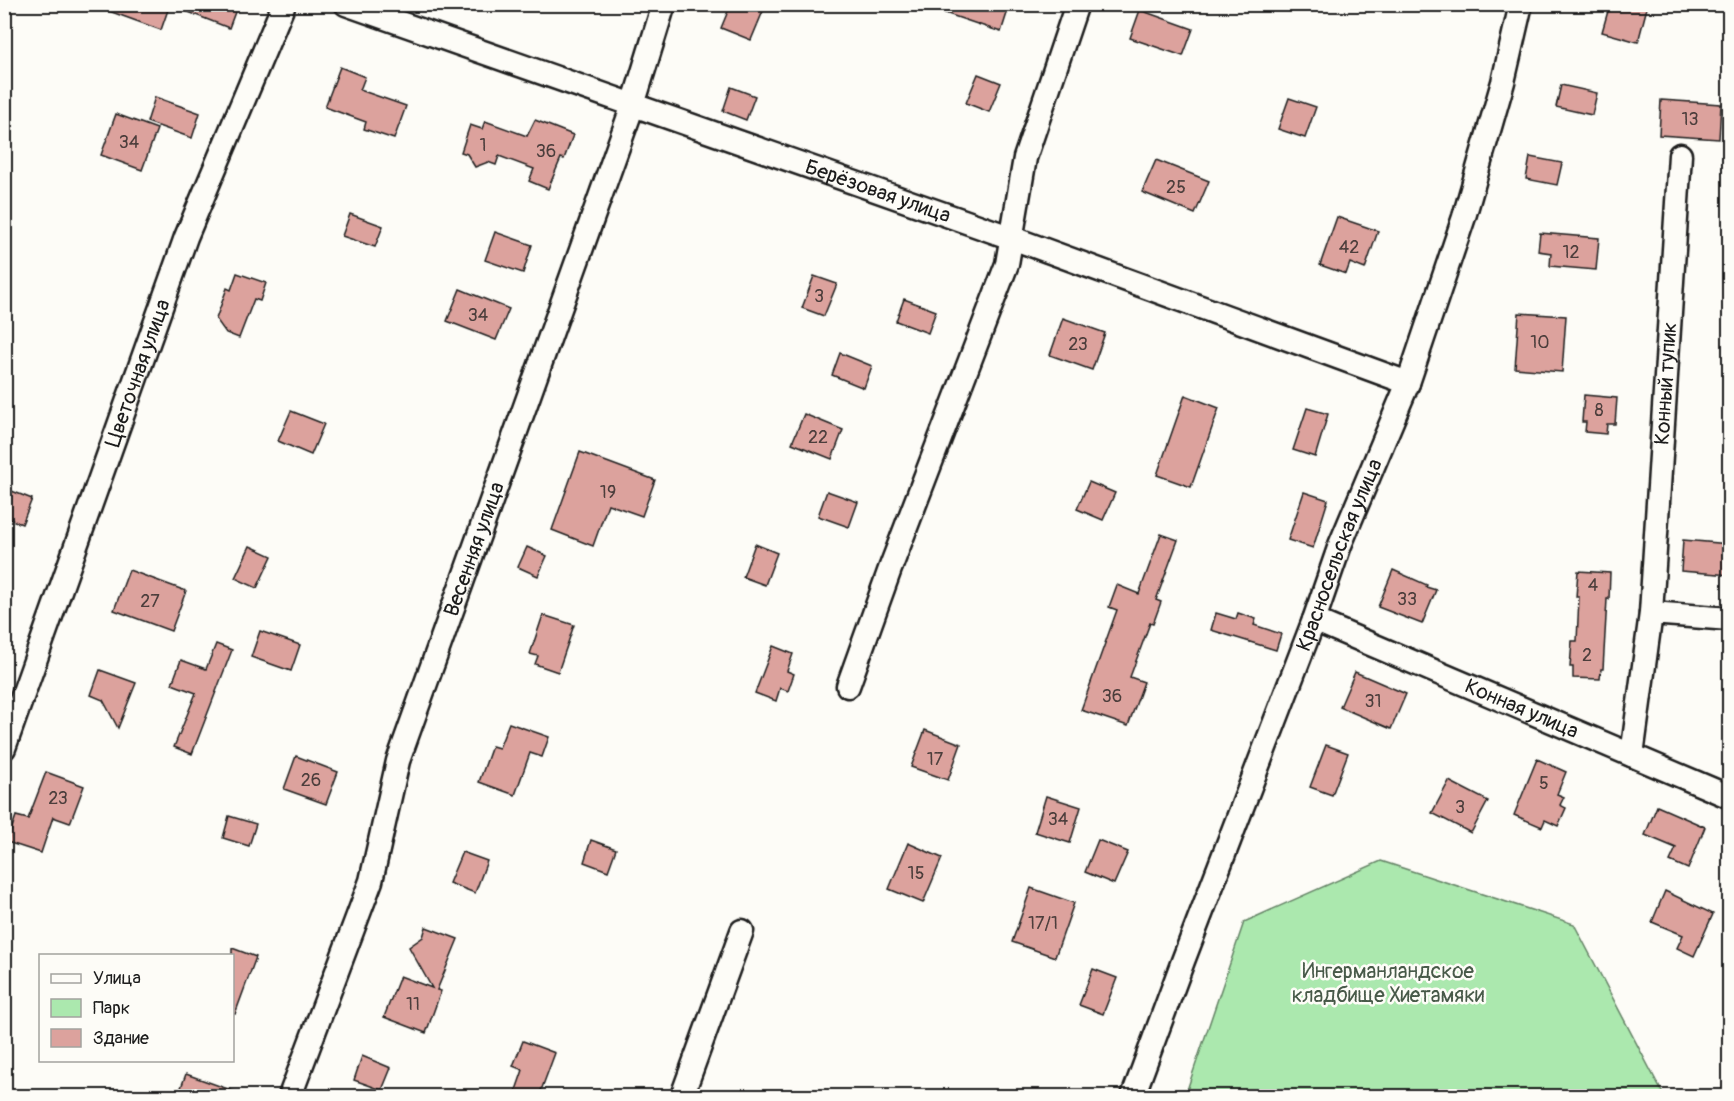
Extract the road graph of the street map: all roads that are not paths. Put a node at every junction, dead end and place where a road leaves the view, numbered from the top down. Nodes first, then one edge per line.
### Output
1 (284, 4) edge
2 (346, 4) edge
3 (664, 4) edge
4 (1077, 4) edge
5 (1521, 4) edge
6 (633, 105) junction
7 (1680, 155) dead end
8 (1012, 238) junction
9 (1408, 383) junction
10 (1651, 613) junction
11 (1730, 619) edge
12 (1314, 620) junction
13 (848, 686) dead end
14 (4, 748) edge
15 (1632, 755) junction
16 (1730, 797) edge
17 (742, 931) dead end
18 (290, 1096) edge
19 (682, 1096) edge
20 (1133, 1096) edge

1 - 14 street, Цветочная улица
2 - 6 street, Берёзовая улица
3 - 6 street, Весенняя улица
4 - 8 street
5 - 9 street, Красносельская улица
6 - 8 street, Берёзовая улица
6 - 18 street, Весенняя улица
7 - 10 street, Конный тупик
8 - 9 street, Берёзовая улица
8 - 13 street
9 - 12 street, Красносельская улица
10 - 11 street
10 - 15 street, Конный тупик
12 - 15 street, Конная улица
12 - 20 street, Красносельская улица
15 - 16 street, Конная улица
17 - 19 street

